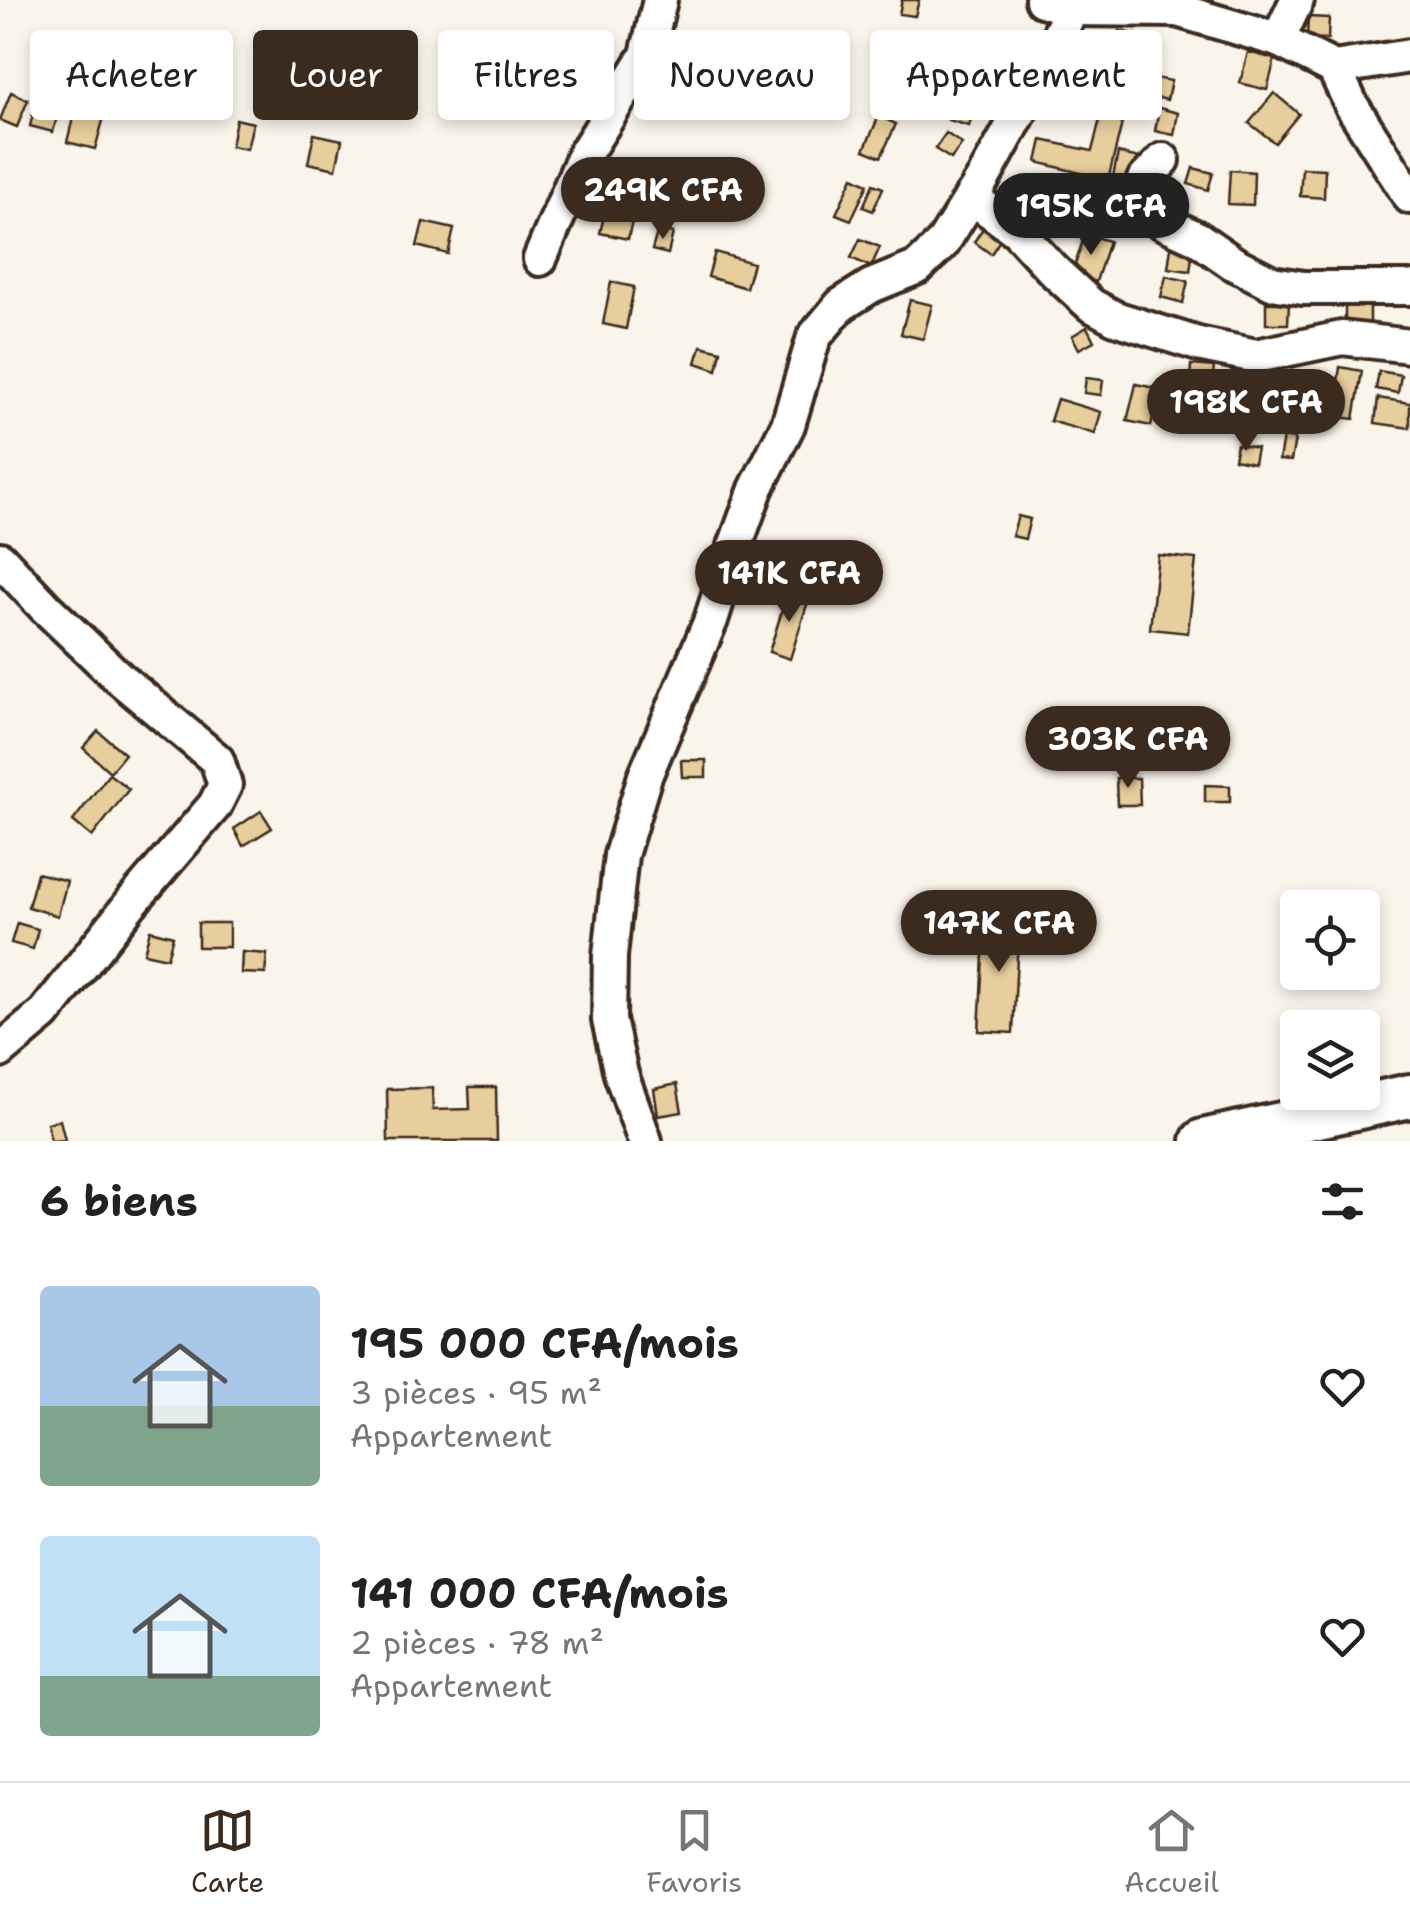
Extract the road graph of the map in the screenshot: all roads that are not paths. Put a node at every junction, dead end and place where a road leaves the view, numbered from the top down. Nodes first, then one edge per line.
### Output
1 (660, 0) edge
2 (1296, 0) edge
3 (1063, 3) edge
4 (1278, 40) junction
5 (1410, 56) edge
6 (1334, 68) junction
7 (1163, 160) dead end
8 (971, 197) junction
9 (1410, 197) edge
10 (540, 259) dead end
11 (1410, 288) edge
12 (1410, 346) edge
13 (0, 559) edge
14 (0, 1051) edge
15 (1410, 1096) edge
16 (645, 1141) edge
17 (1204, 1141) edge

1 - 10 street
2 - 4 street
3 - 4 street
3 - 8 street
4 - 6 street
5 - 6 street
6 - 9 street
7 - 11 street
8 - 12 street
8 - 16 street
13 - 14 street
15 - 17 street

